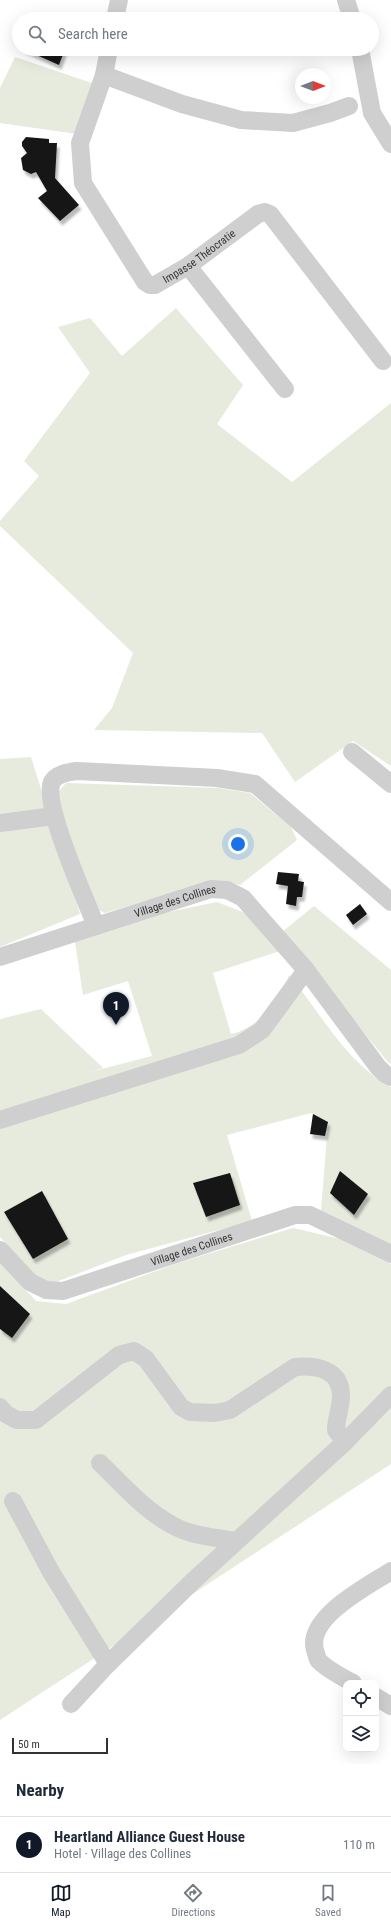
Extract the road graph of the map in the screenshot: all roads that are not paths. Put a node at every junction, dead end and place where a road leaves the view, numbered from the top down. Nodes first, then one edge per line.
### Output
1 (119, 0) edge
2 (346, 0) edge
3 (116, 12) edge
4 (350, 12) edge
5 (108, 56) edge
6 (361, 56) edge
7 (104, 75) junction
8 (349, 106) dead end
9 (391, 144) edge
10 (188, 266) junction
11 (383, 361) dead end
12 (285, 389) dead end
13 (352, 752) dead end
14 (391, 784) edge
15 (54, 816) junction
16 (0, 823) edge
17 (391, 902) edge
18 (96, 926) junction
19 (0, 957) edge
20 (306, 970) junction
21 (391, 1077) edge
22 (0, 1120) edge
23 (0, 1250) edge
24 (391, 1254) edge
25 (391, 1395) edge
26 (0, 1407) edge
27 (345, 1442) junction
28 (100, 1463) dead end
29 (13, 1501) dead end
30 (235, 1541) junction
31 (391, 1571) edge
32 (108, 1664) junction
33 (348, 1680) edge
34 (379, 1699) edge
35 (71, 1704) dead end
36 (391, 1706) edge

1 - 3 street
2 - 4 street
5 - 7 street, Impasse Théocratie
6 - 9 street
7 - 8 street
7 - 10 street, Impasse Théocratie
10 - 11 street, Impasse Théocratie
10 - 12 street
13 - 14 street
15 - 16 street
15 - 17 street
15 - 18 street
18 - 19 street, Village des Collines
18 - 20 street, Village des Collines
20 - 21 street, Village des Collines
20 - 22 street
23 - 24 street, Village des Collines
25 - 27 street
26 - 27 street
27 - 30 street
28 - 30 street
29 - 32 street
30 - 32 street
31 - 33 street
32 - 35 street
34 - 36 street

